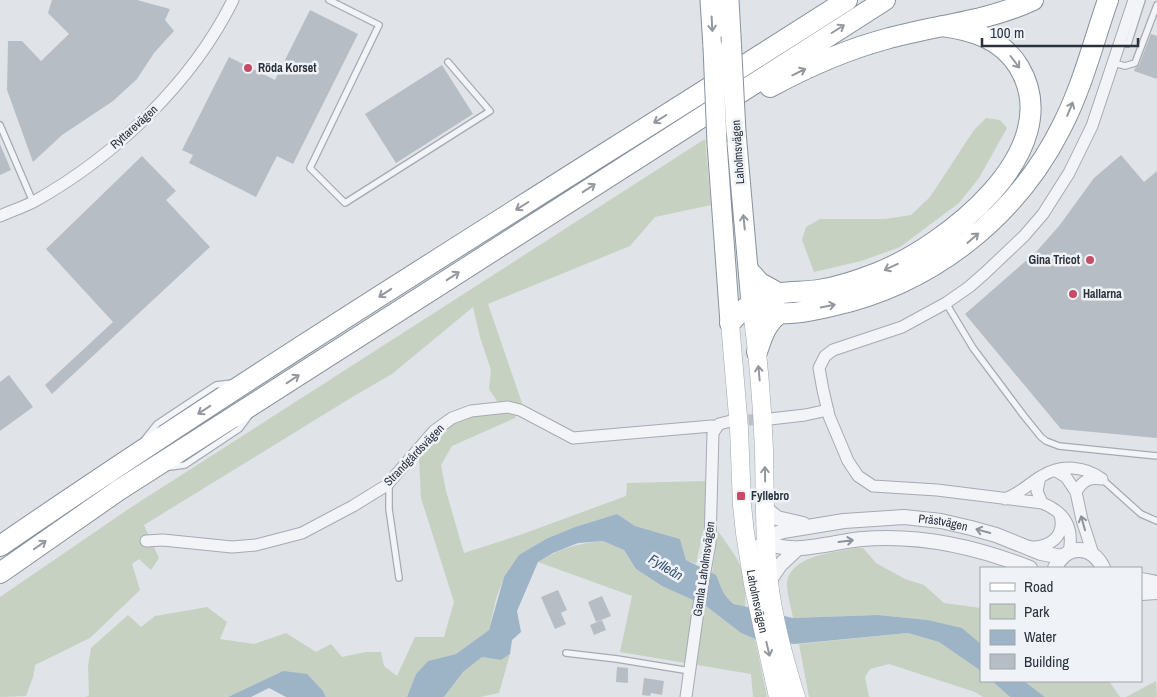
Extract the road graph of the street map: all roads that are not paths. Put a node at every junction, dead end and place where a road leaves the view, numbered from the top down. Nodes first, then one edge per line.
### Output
1 (233, 0) edge
2 (329, 0) edge
3 (710, 0) edge
4 (729, 0) edge
5 (820, 0) edge
6 (847, 0) edge
7 (885, 0) edge
8 (1033, 0) edge
9 (1108, 0) edge
10 (1134, 0) edge
11 (1142, 0) edge
12 (1157, 5) edge
13 (942, 26) junction
14 (1120, 42) junction
15 (448, 62) dead end
16 (1114, 63) junction
17 (746, 65) junction
18 (0, 125) edge
19 (616, 170) junction
20 (33, 202) junction
21 (0, 216) edge
22 (749, 271) junction
23 (727, 284) junction
24 (780, 294) junction
25 (751, 303) junction
26 (946, 303) junction
27 (779, 314) junction
28 (730, 323) junction
29 (757, 352) junction
30 (828, 410) junction
31 (770, 419) tunnel mouth
32 (731, 421) tunnel mouth
33 (715, 428) junction
34 (1157, 456) edge
35 (1056, 471) junction
36 (1040, 477) junction
37 (1102, 479) junction
38 (387, 485) junction
39 (1076, 492) junction
40 (1003, 499) junction
41 (1042, 503) junction
42 (742, 505) junction
43 (765, 508) junction
44 (1059, 514) junction
45 (1157, 521) edge
46 (819, 525) junction
47 (146, 540) dead end
48 (766, 540) junction
49 (0, 546) edge
50 (1029, 547) junction
51 (798, 549) junction
52 (749, 557) junction
53 (1062, 559) edge
54 (1102, 563) edge
55 (1028, 567) edge
56 (0, 573) edge
57 (399, 578) dead end
58 (1142, 580) edge
59 (761, 582) junction
60 (1157, 583) edge
61 (1157, 592) edge
62 (1142, 593) edge
63 (566, 654) dead end
64 (690, 671) junction
65 (686, 697) edge
66 (778, 697) edge
67 (796, 697) edge

1 - 20 street, Ryttarevägen
2 - 15 lane
3 -> 23 highway, Laholmsvägen, bridge
22 -> 4 highway, Laholmsvägen, bridge
5 - 17 highway
6 - 17 highway
19 -> 7 highway
8 - 13 highway
27 -> 9 highway
10 - 14 street
11 - 14 lane
12 - 16 lane
19 -> 13 highway
13 -> 24 highway
14 - 16 street
16 - 26 street
17 -> 49 highway
18 - 20 lane
56 -> 19 highway
20 - 21 street, Ryttarevägen
22 - 24 highway
22 - 25 highway, Laholmsvägen
23 - 25 highway
23 - 28 highway, Laholmsvägen
24 - 25 highway
25 - 27 highway
25 - 28 highway
25 - 29 main road, Laholmsvägen
26 - 30 street
26 - 34 lane
27 - 29 highway
28 - 42 main road, Laholmsvägen
43 -> 29 main road, Laholmsvägen
30 - 31 street
30 - 40 street
32 - 33 street
33 - 38 street, Strandgårdsvägen
33 - 64 street, Gamla Laholmsvägen
35 - 36 street
35 - 37 street
35 - 39 street
36 - 40 street
36 - 41 street
37 - 39 street
37 - 45 lane
38 - 47 street, Strandgårdsvägen
38 - 57 lane
54 -> 39 street
40 - 41 street
41 - 44 street
42 - 48 main road, Laholmsvägen
42 - 52 main road, Laholmsvägen
43 - 46 street, Prästvägen
43 - 48 main road, Laholmsvägen
44 - 50 street
44 - 53 street
46 - 48 street, Prästvägen
50 -> 46 street, Prästvägen
48 - 51 street, Prästvägen
48 - 52 street, Prästvägen
48 - 59 main road, Laholmsvägen
50 - 53 street, Prästvägen
51 -> 55 street, Prästvägen
51 - 59 street
52 - 59 main road, Laholmsvägen
53 - 54 street, Prästvägen
58 - 60 street
59 -> 66 main road, Laholmsvägen
59 - 67 main road, Laholmsvägen
61 - 62 street
63 - 64 lane
64 - 65 street, Gamla Laholmsvägen

